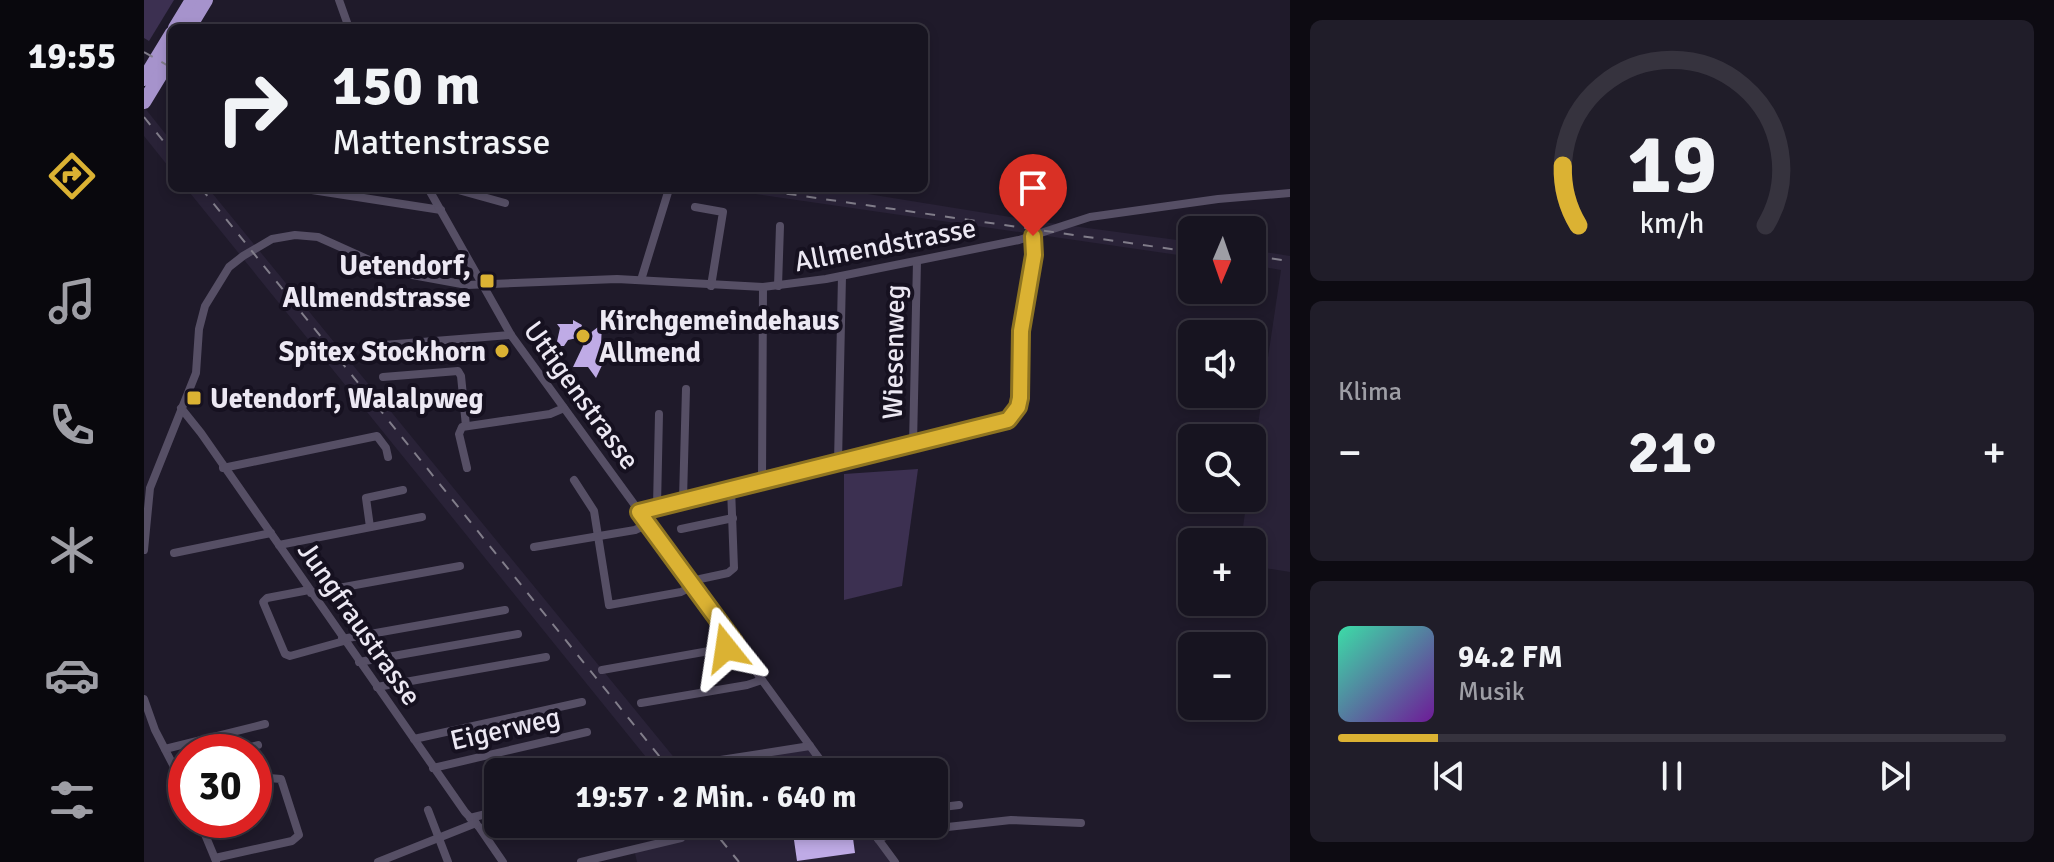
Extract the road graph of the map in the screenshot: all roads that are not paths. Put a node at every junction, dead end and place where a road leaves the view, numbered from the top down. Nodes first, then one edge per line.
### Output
1 (192, 0) edge
2 (206, 0) edge
3 (339, 0) edge
4 (178, 24) edge
5 (191, 24) edge
6 (348, 24) edge
7 (168, 45) edge
8 (160, 65) edge
9 (144, 102) edge
10 (325, 192) edge
11 (430, 192) edge
12 (465, 192) edge
13 (668, 192) edge
14 (1290, 193) edge
15 (505, 203) dead end
16 (695, 207) dead end
17 (441, 210) junction
18 (780, 226) dead end
19 (1033, 236) junction
20 (917, 261) junction
21 (842, 276) junction
22 (641, 280) junction
23 (483, 286) junction
24 (711, 286) junction
25 (778, 286) junction
26 (763, 287) junction
27 (511, 335) junction
28 (371, 346) dead end
29 (383, 377) dead end
30 (686, 389) dead end
31 (463, 400) junction
32 (428, 404) dead end
33 (181, 408) junction
34 (564, 408) junction
35 (659, 414) dead end
36 (466, 426) junction
37 (913, 444) junction
38 (388, 457) dead end
39 (838, 462) junction
40 (223, 468) junction
41 (467, 468) dead end
42 (574, 480) dead end
43 (762, 480) junction
44 (731, 488) junction
45 (403, 490) dead end
46 (683, 499) junction
47 (657, 506) junction
48 (639, 512) junction
49 (422, 517) dead end
50 (733, 518) junction
51 (648, 524) junction
52 (370, 527) junction
53 (681, 529) dead end
54 (271, 533) junction
55 (597, 536) junction
56 (279, 545) junction
57 (534, 547) dead end
58 (144, 550) edge
59 (174, 553) dead end
60 (460, 566) dead end
61 (696, 582) junction
62 (310, 592) junction
63 (505, 610) dead end
64 (518, 634) dead end
65 (343, 640) junction
66 (735, 643) junction
67 (546, 657) dead end
68 (359, 662) junction
69 (602, 670) dead end
70 (762, 680) junction
71 (377, 687) junction
72 (144, 699) edge
73 (582, 702) dead end
74 (641, 703) dead end
75 (265, 724) dead end
76 (587, 732) dead end
77 (414, 739) junction
78 (810, 746) junction
79 (165, 749) junction
80 (168, 755) edge
81 (733, 758) edge
82 (819, 758) edge
83 (433, 768) junction
84 (272, 778) edge
85 (959, 805) dead end
86 (948, 806) edge
87 (428, 810) dead end
88 (484, 817) edge
89 (473, 821) junction
90 (1081, 823) dead end
91 (206, 838) edge
92 (439, 838) junction
93 (681, 838) dead end
94 (878, 839) joint
95 (215, 860) edge
96 (378, 862) edge
97 (448, 862) edge
98 (503, 862) edge
99 (581, 862) edge
100 (895, 862) edge

1 - 4 highway
2 - 5 highway
3 - 6 street
7 - 8 highway
8 - 9 highway
10 - 17 street
11 - 17 street, Uttigenstrasse
12 - 15 street
13 - 22 street
14 - 19 street, Allmendstrasse
16 - 24 street
17 - 23 street, Uttigenstrasse
18 - 25 street
19 - 20 street, Allmendstrasse
19 - 37 street
20 - 21 street, Allmendstrasse
20 - 37 street, Wiesenweg
21 - 25 street, Allmendstrasse
21 - 39 street
22 - 23 street, Allmendstrasse
22 - 24 street, Allmendstrasse
23 - 27 street, Uttigenstrasse
23 - 33 street, Allmendstrasse
24 - 26 street, Allmendstrasse
25 - 26 street, Allmendstrasse
26 - 43 street
27 - 28 street
27 - 34 street, Uttigenstrasse
29 - 31 street
30 - 46 street
31 - 32 street
31 - 36 street
33 - 40 street, Jungfraustrasse
33 - 58 street, Allmendstrasse
34 - 36 street
34 - 48 street, Uttigenstrasse
35 - 47 street
36 - 41 street
37 - 39 street
38 - 40 street
39 - 43 street
40 - 54 street, Jungfraustrasse
42 - 55 street
43 - 44 street
44 - 46 street
44 - 50 street
45 - 52 street
46 - 47 street
47 - 48 street
48 - 51 street, Uttigenstrasse
49 - 52 street
50 - 53 street
50 - 61 street
51 - 55 street
51 - 61 street, Uttigenstrasse
52 - 56 street
54 - 56 street, Jungfraustrasse
54 - 59 street
55 - 57 street
55 - 61 street
56 - 62 street, Jungfraustrasse
60 - 62 street
61 - 66 street, Uttigenstrasse
62 - 65 street, Jungfraustrasse
62 - 65 street
63 - 65 street
64 - 68 street
65 - 68 street, Jungfraustrasse
66 - 69 street
66 - 70 street, Uttigenstrasse
67 - 71 street
68 - 71 street, Jungfraustrasse
70 - 74 street
70 - 78 street, Uttigenstrasse
71 - 77 street, Jungfraustrasse
72 - 79 street
73 - 77 street
75 - 79 street
76 - 83 street, Eigerweg
77 - 83 street, Jungfraustrasse
78 - 81 street
78 - 82 street, Uttigenstrasse
79 - 80 street
83 - 89 street, Jungfraustrasse
84 - 95 street
85 - 86 street
87 - 92 street
88 - 89 street
89 - 92 street
89 - 98 street, Jungfraustrasse
90 - 94 street
91 - 95 street
92 - 96 street
92 - 97 street
93 - 99 street
94 - 100 street

